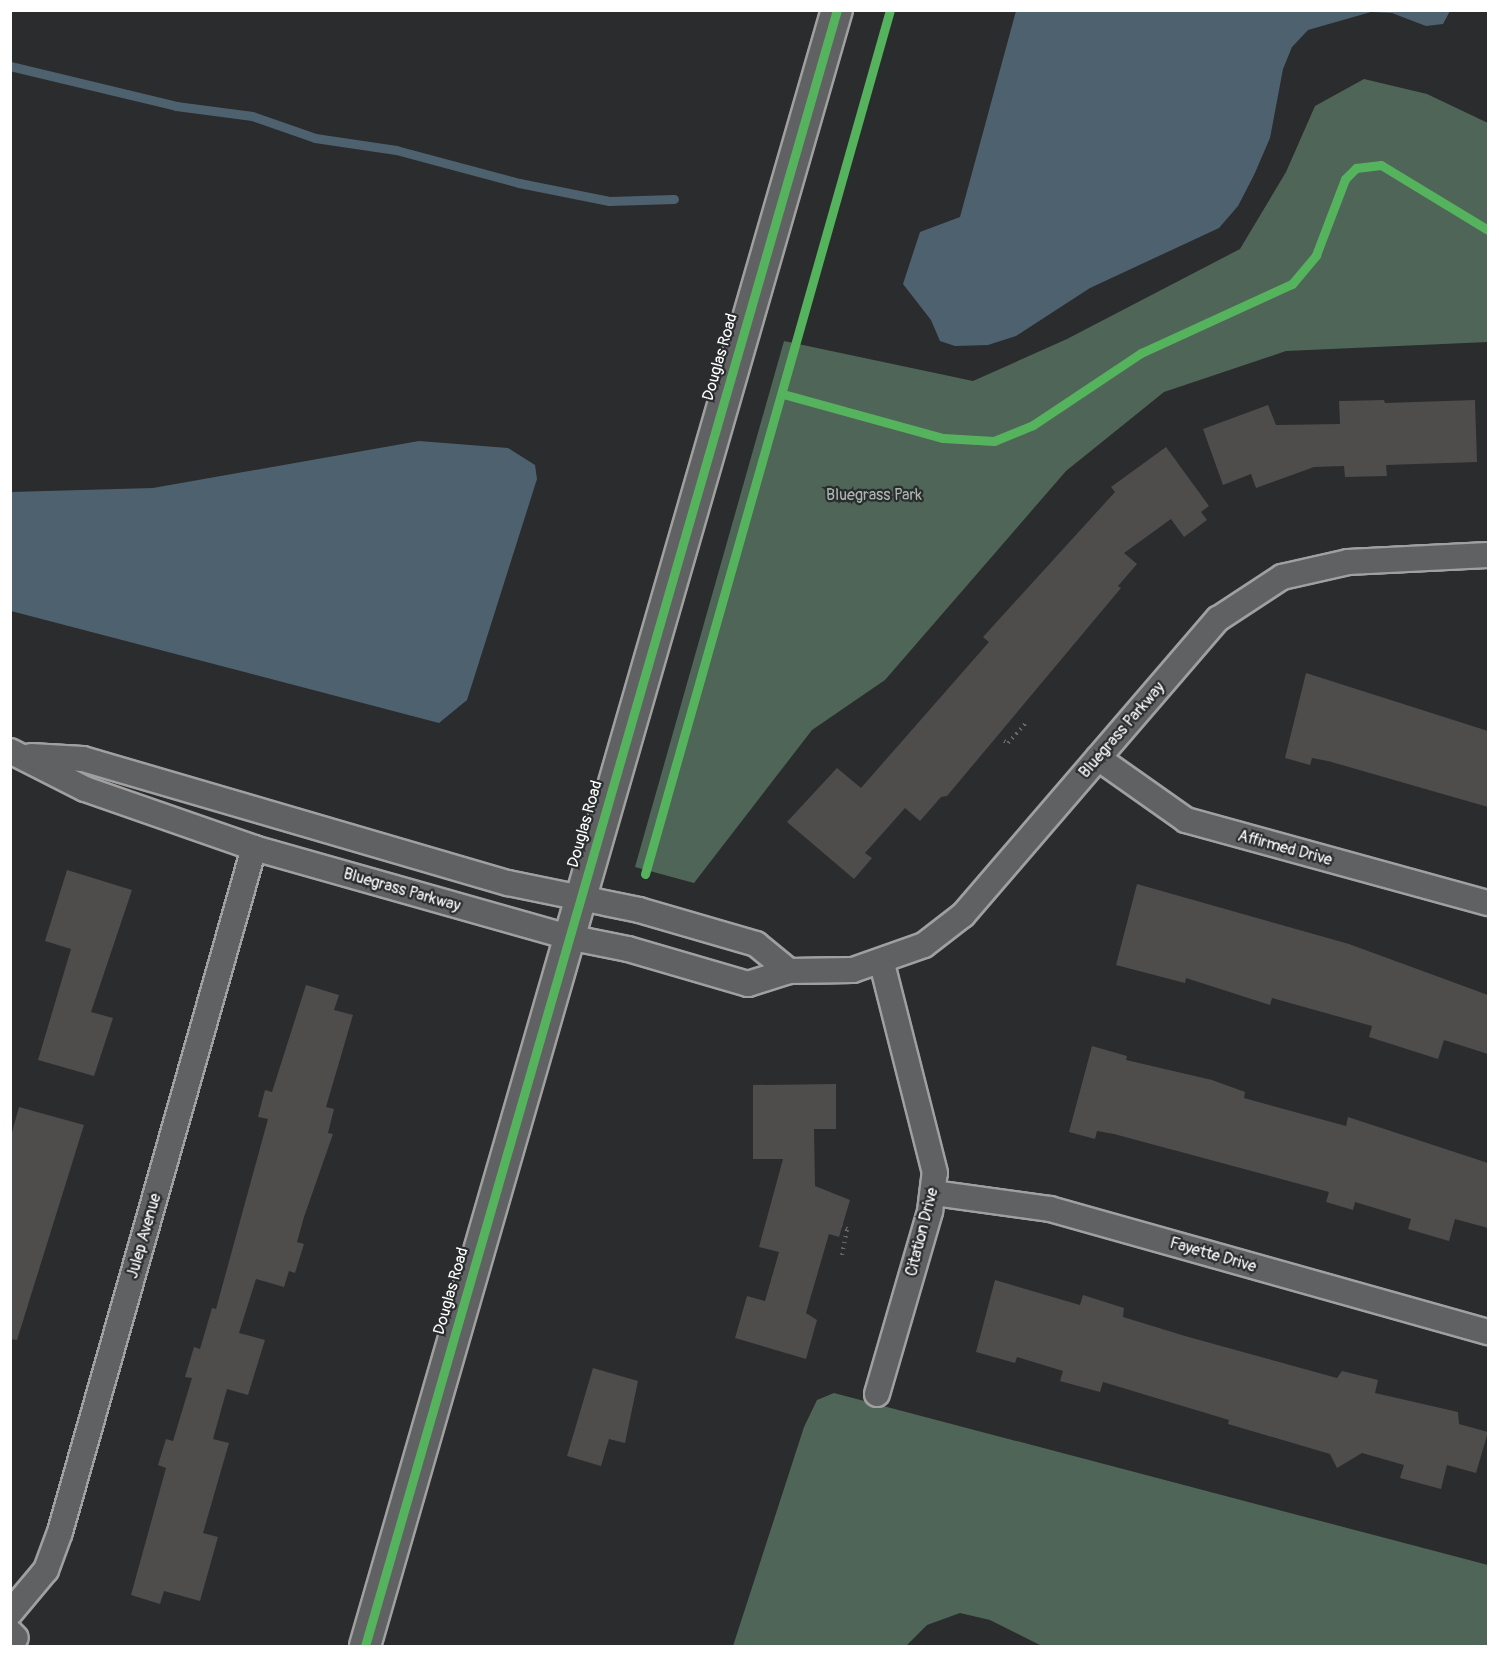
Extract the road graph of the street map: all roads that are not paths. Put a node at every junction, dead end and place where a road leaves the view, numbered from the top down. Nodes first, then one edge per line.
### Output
1 (837, 10) edge
2 (1488, 555) edge
3 (18, 753) edge
4 (1098, 758) junction
5 (254, 848) junction
6 (579, 897) junction
7 (1488, 903) edge
8 (568, 937) junction
9 (882, 964) junction
10 (789, 971) junction
11 (934, 1193) junction
12 (1488, 1332) edge
13 (877, 1394) dead end
14 (10, 1612) edge
15 (365, 1647) edge

1 - 6 street, Douglas Road
2 - 4 street, Bluegrass Parkway
3 - 5 street, Bluegrass Parkway
3 - 6 street, Bluegrass Parkway
4 - 7 street, Affirmed Drive
4 - 9 street, Bluegrass Parkway
5 - 8 street, Bluegrass Parkway
5 - 14 street, Julep Avenue
6 - 8 street, Douglas Road
6 - 10 street, Bluegrass Parkway
8 - 10 street, Bluegrass Parkway
8 - 15 street, Douglas Road
9 - 10 street, Bluegrass Parkway
9 - 11 street, Citation Drive
11 - 12 street, Fayette Drive
11 - 13 street, Citation Drive

